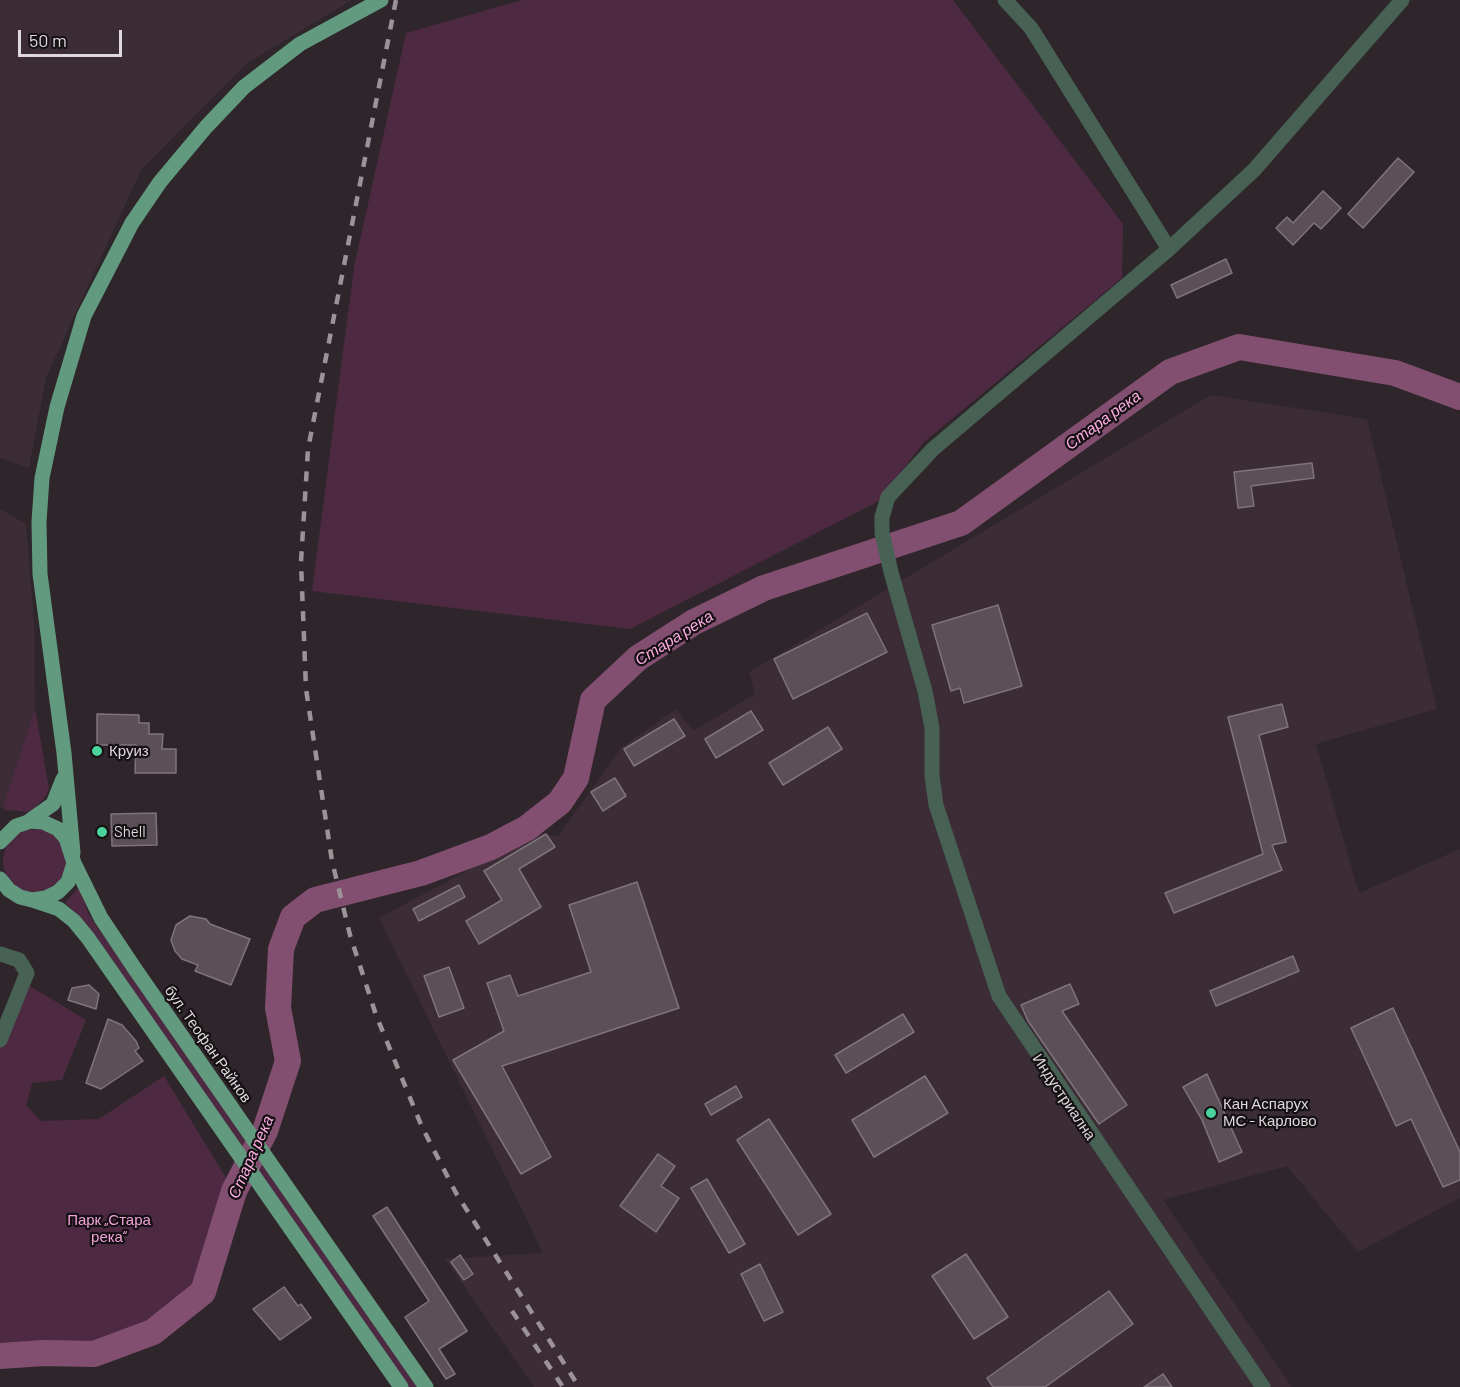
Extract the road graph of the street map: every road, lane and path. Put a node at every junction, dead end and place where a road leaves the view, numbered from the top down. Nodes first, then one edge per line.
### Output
1 (381, 0) edge
2 (1005, 0) edge
3 (1402, 0) edge
4 (1169, 249) junction
5 (66, 771) junction
6 (21, 824) junction
7 (0, 828) edge
8 (0, 842) edge
9 (73, 858) junction
10 (0, 879) edge
11 (32, 900) junction
12 (0, 954) edge
13 (0, 1040) edge
14 (401, 1387) edge
15 (426, 1387) edge
16 (1263, 1387) edge

1 - 5 main road
2 - 4 street
3 - 4 street
4 - 16 street, Индустриална
5 - 6 main road
5 - 9 main road
6 - 7 main road
6 - 8 main road
6 - 9 main road
9 - 11 main road
9 - 15 main road, бул. Теофан Райнов
10 - 11 main road
11 - 14 main road
12 - 13 street

